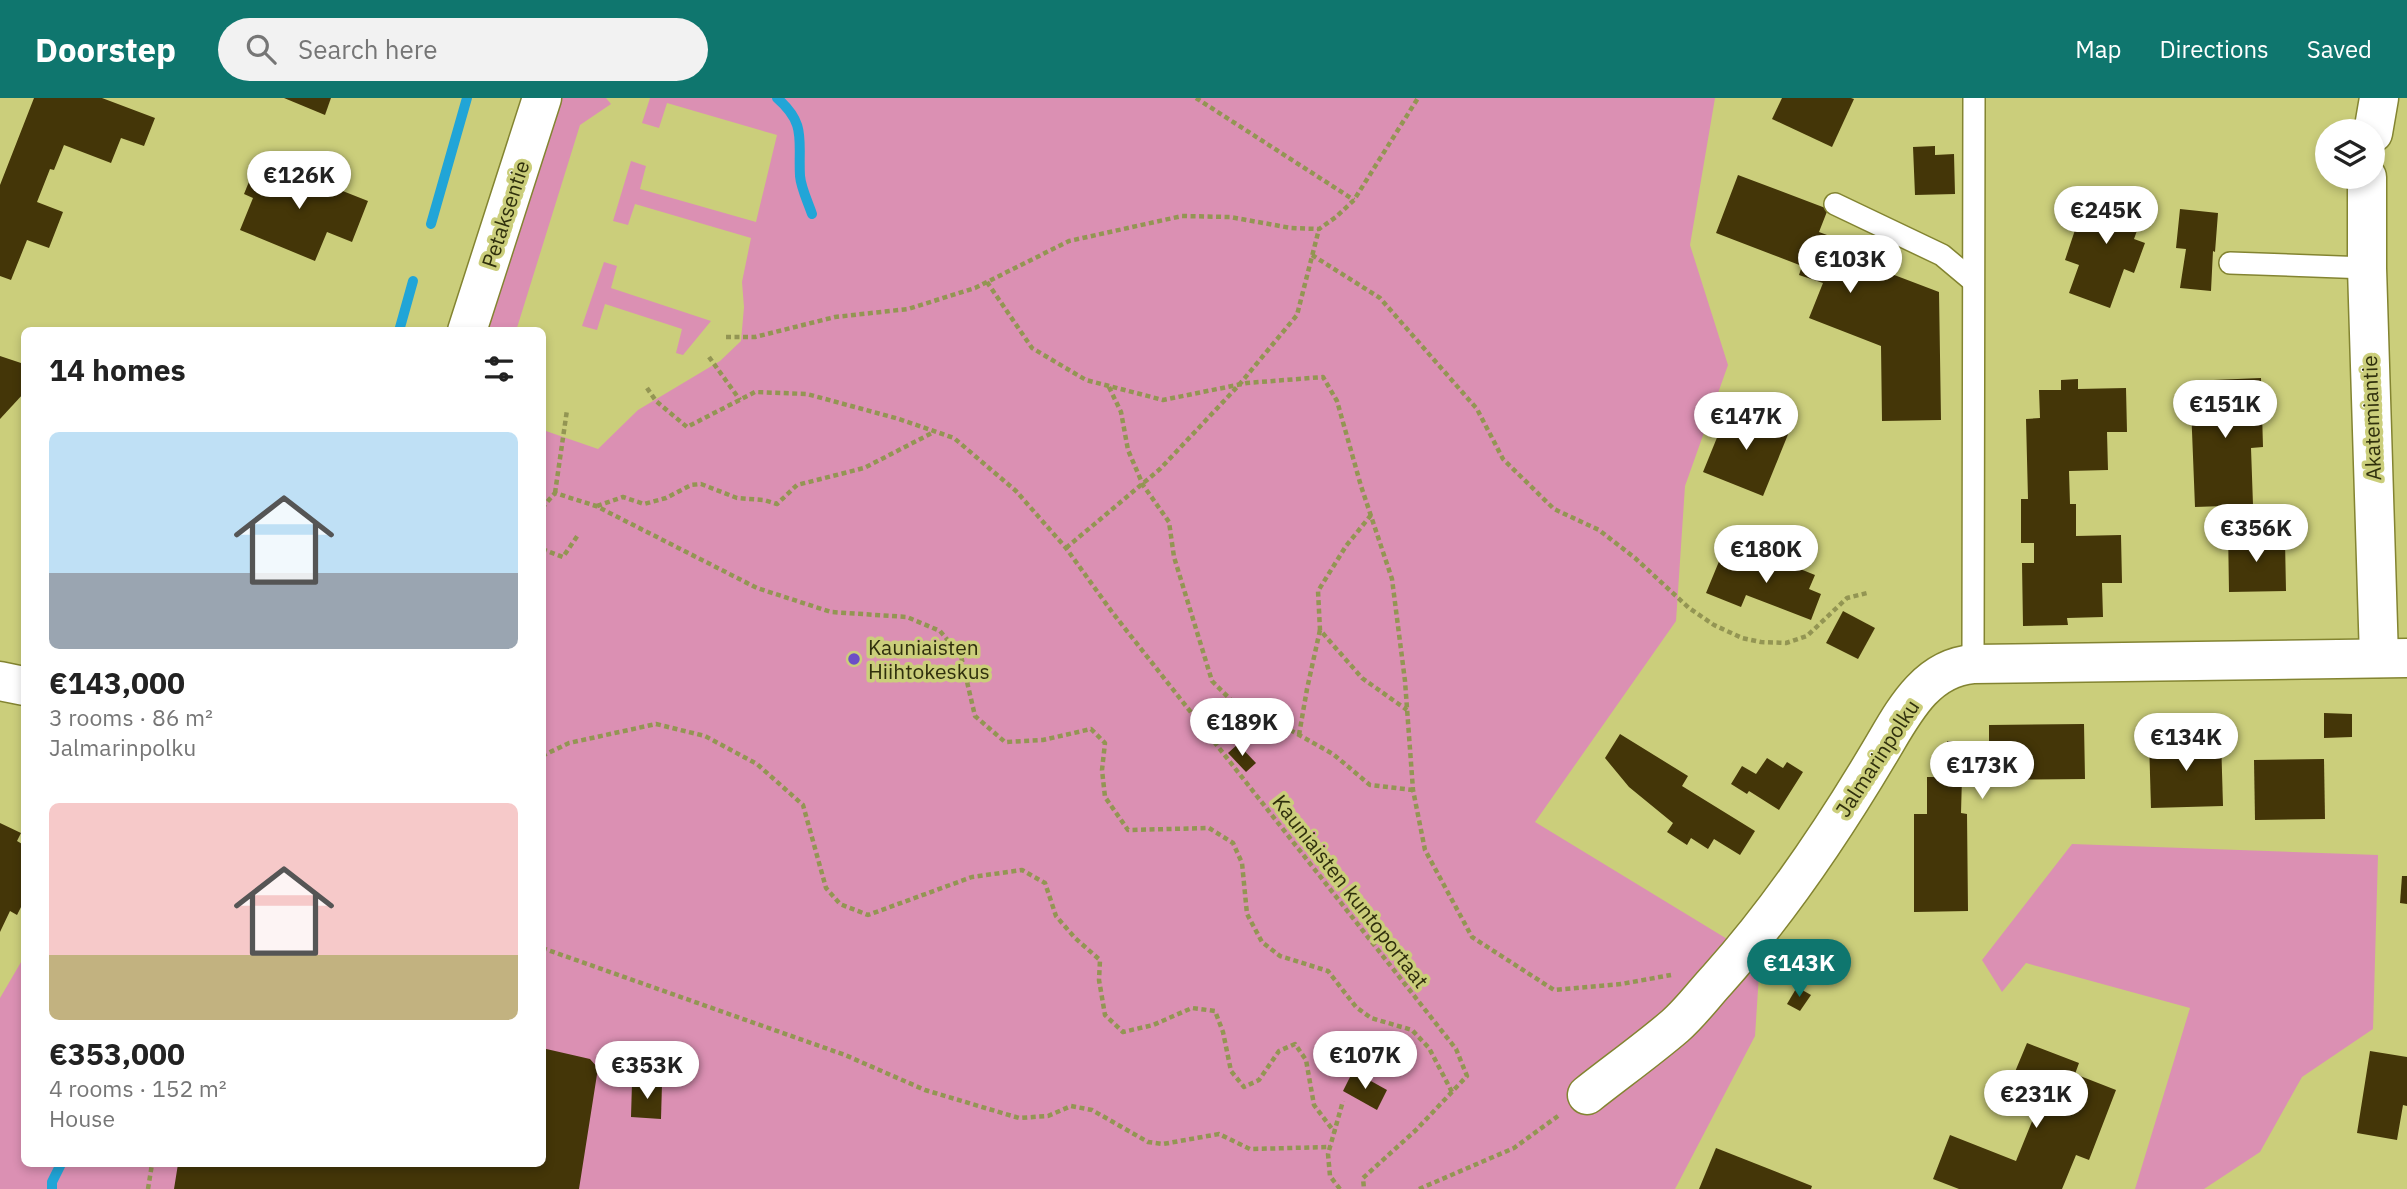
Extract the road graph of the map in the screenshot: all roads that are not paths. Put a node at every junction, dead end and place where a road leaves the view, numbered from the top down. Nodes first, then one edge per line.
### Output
1 (542, 98) edge
2 (1973, 98) edge
3 (2379, 98) edge
4 (2375, 119) edge
5 (2367, 189) edge
6 (1835, 204) dead end
7 (2230, 263) dead end
8 (2367, 268) junction
9 (1973, 281) junction
10 (468, 327) edge
11 (2393, 658) edge
12 (1973, 664) junction
13 (0, 681) edge
14 (21, 685) edge
15 (1587, 1094) road end

1 - 10 street, Petaksentie
2 - 9 lane
3 - 4 street
5 - 8 street, Akatemiantie
6 - 9 lane
7 - 8 lane
8 - 11 street, Akatemiantie
9 - 12 lane
11 - 12 street, Jalmarinpolku
12 - 15 street, Jalmarinpolku
13 - 14 street

